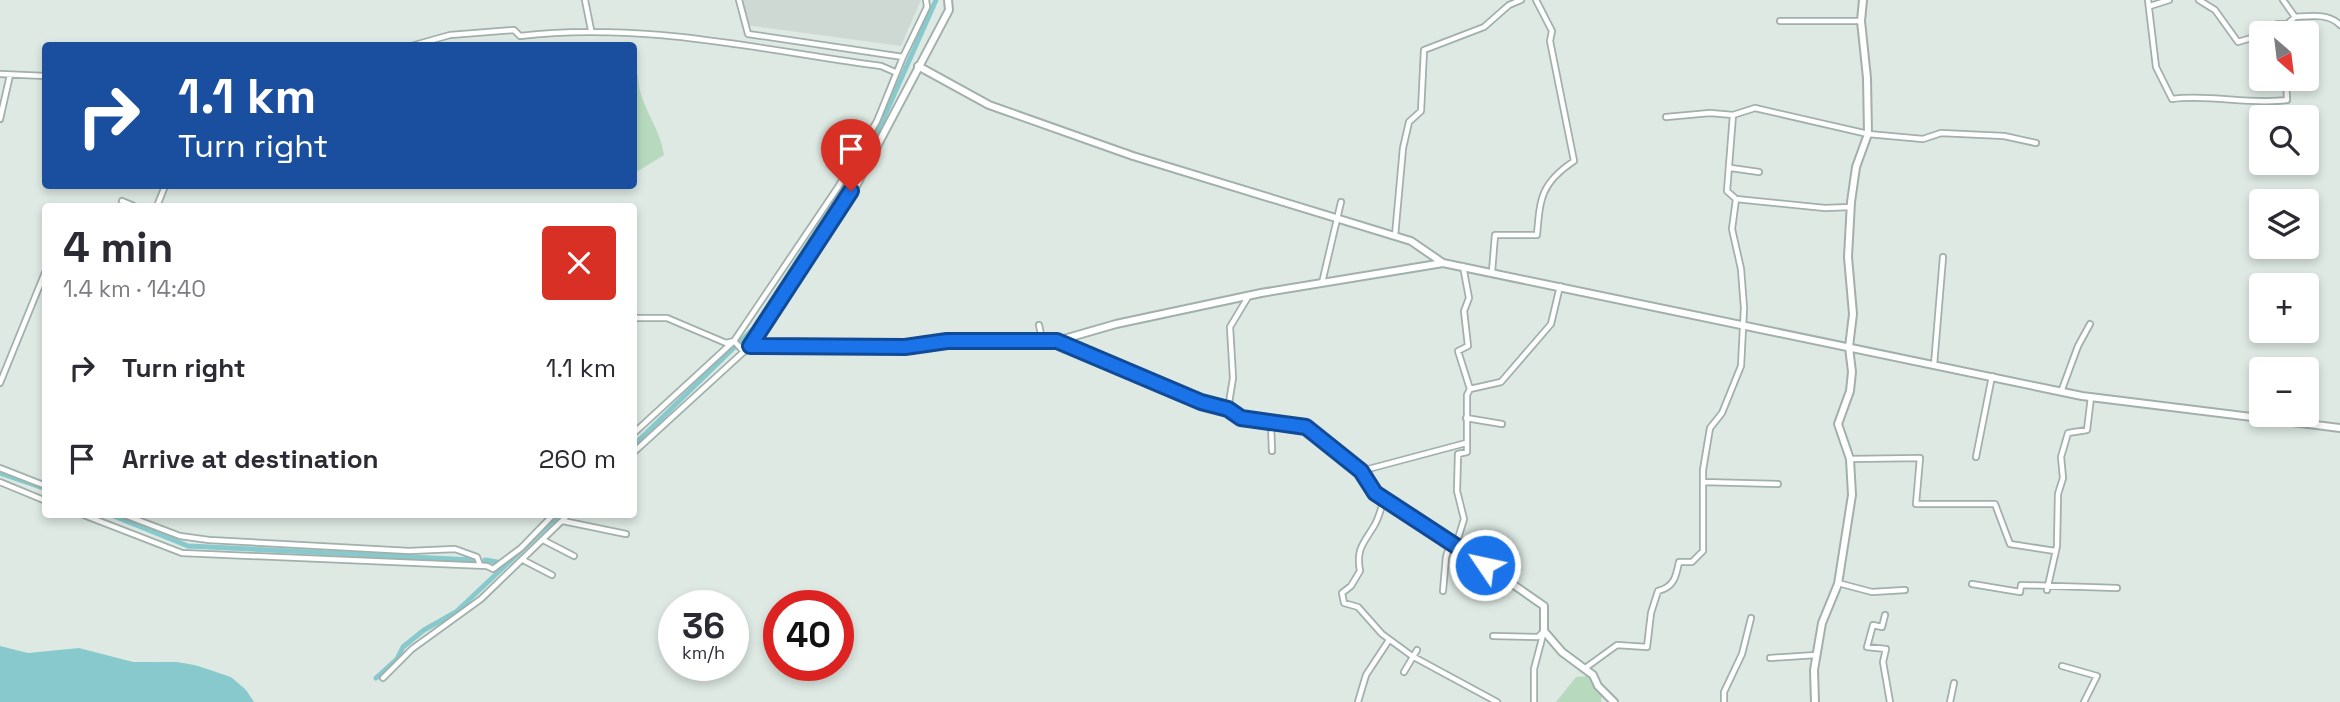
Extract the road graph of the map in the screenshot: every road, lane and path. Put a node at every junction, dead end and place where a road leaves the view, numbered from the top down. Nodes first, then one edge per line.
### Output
1 (585, 0) edge
2 (739, 0) edge
3 (926, 0) edge
4 (948, 0) edge
5 (1521, 0) edge
6 (1536, 0) edge
7 (1863, 0) edge
8 (2148, 0) edge
9 (2169, 0) edge
10 (2199, 0) edge
11 (2283, 0) edge
12 (2150, 6) junction
13 (2295, 17) junction
14 (1780, 21) dead end
15 (1861, 21) junction
16 (2290, 21) edge
17 (2340, 25) edge
18 (591, 30) junction
19 (2249, 39) edge
20 (425, 42) edge
21 (903, 57) junction
22 (918, 66) junction
23 (895, 72) junction
24 (0, 74) edge
25 (10, 75) junction
26 (42, 76) edge
27 (2287, 91) edge
28 (1734, 116) junction
29 (1666, 117) dead end
30 (0, 119) edge
31 (1868, 134) junction
32 (2036, 143) dead end
33 (1731, 168) junction
34 (1759, 172) dead end
35 (1735, 199) junction
36 (122, 201) dead end
37 (1341, 202) dead end
38 (127, 203) edge
39 (1851, 207) junction
40 (1336, 218) junction
41 (1395, 236) junction
42 (1943, 257) dead end
43 (1443, 263) junction
44 (1462, 265) junction
45 (1492, 272) junction
46 (42, 280) edge
47 (1322, 283) junction
48 (1560, 285) junction
49 (1248, 296) junction
50 (637, 318) edge
51 (2090, 324) dead end
52 (1038, 326) dead end
53 (1743, 326) junction
54 (1042, 339) junction
55 (734, 341) junction
56 (1057, 341) junction
57 (750, 346) junction
58 (1849, 347) junction
59 (744, 352) junction
60 (1934, 365) junction
61 (1992, 376) junction
62 (0, 383) edge
63 (1470, 389) junction
64 (2061, 392) junction
65 (2091, 397) junction
66 (1228, 409) junction
67 (1466, 418) junction
68 (1271, 424) junction
69 (1502, 425) dead end
70 (2340, 428) edge
71 (637, 430) edge
72 (1466, 443) junction
73 (637, 449) edge
74 (1272, 451) dead end
75 (1976, 457) dead end
76 (1850, 459) junction
77 (0, 468) edge
78 (1361, 471) junction
79 (0, 482) edge
80 (1703, 482) junction
81 (42, 484) edge
82 (1778, 484) dead end
83 (42, 499) edge
84 (1384, 499) junction
85 (91, 518) edge
86 (133, 518) edge
87 (550, 518) edge
88 (565, 518) edge
89 (562, 521) junction
90 (626, 534) dead end
91 (543, 540) junction
92 (1454, 543) junction
93 (2054, 551) junction
94 (574, 556) dead end
95 (523, 560) junction
96 (480, 565) junction
97 (552, 575) dead end
98 (1838, 583) junction
99 (1972, 584) dead end
100 (2048, 584) junction
101 (2117, 588) dead end
102 (1905, 590) dead end
103 (2047, 590) dead end
104 (1443, 591) dead end
105 (1885, 615) dead end
106 (1751, 618) dead end
107 (1544, 631) junction
108 (1493, 636) dead end
109 (1389, 640) junction
110 (1417, 650) dead end
111 (1816, 655) junction
112 (1412, 656) junction
113 (1770, 658) dead end
114 (2062, 666) dead end
115 (1584, 669) junction
116 (1404, 672) dead end
117 (383, 678) dead end
118 (1954, 683) dead end
119 (1358, 702) edge
120 (1497, 702) edge
121 (1534, 702) edge
122 (1615, 702) edge
123 (1724, 702) edge
124 (1815, 702) edge
125 (1890, 702) edge
126 (1950, 702) edge
127 (2084, 702) edge

1 - 18 street
2 - 21 street
3 - 21 street
4 - 22 street
5 - 41 street
6 - 45 street
7 - 15 street
8 - 12 street
9 - 12 street
10 - 19 street
11 - 13 street
12 - 27 street
13 - 16 street
13 - 17 street
14 - 15 street
15 - 31 street
18 - 20 street
18 - 23 street
21 - 23 street
22 - 40 street
22 - 57 street
23 - 55 street
24 - 25 street
25 - 26 street
25 - 30 street
28 - 29 street
28 - 31 street
28 - 33 street
31 - 32 street
31 - 39 street
33 - 34 street
33 - 35 street
35 - 39 street
35 - 53 street
36 - 38 street
37 - 40 street
39 - 58 street
40 - 41 street
40 - 47 street
41 - 43 street
42 - 60 street
43 - 44 street
43 - 47 street
44 - 45 street
44 - 63 street
45 - 48 street
46 - 62 street
47 - 49 street
48 - 53 street
48 - 63 street
49 - 56 street
49 - 66 street
50 - 55 street
51 - 64 street
52 - 54 street
53 - 58 street
53 - 80 street
54 - 56 street
54 - 57 street
55 - 59 street
55 - 71 street
56 - 66 street
57 - 59 street
58 - 60 street
58 - 76 street
59 - 73 street
60 - 61 street
61 - 64 street
61 - 75 street
63 - 67 street
64 - 65 street
65 - 70 street
65 - 93 street
66 - 68 street
67 - 69 street
67 - 72 street
68 - 74 street
68 - 78 street
72 - 78 street
72 - 92 street
76 - 93 street
76 - 98 street
77 - 81 street
78 - 84 street
79 - 83 street
80 - 82 street
80 - 115 street
84 - 92 street
84 - 109 street
85 - 96 street
86 - 96 street
87 - 96 street
88 - 89 street
89 - 90 street
89 - 91 street
91 - 94 street
91 - 95 street
92 - 104 street
92 - 107 street
93 - 100 street
95 - 97 street
95 - 117 street
98 - 102 street
98 - 111 street
99 - 100 street
100 - 101 street
100 - 103 street
105 - 125 street
106 - 123 street
107 - 108 street
107 - 115 street
107 - 121 street
109 - 112 street
109 - 119 street
110 - 112 street
111 - 113 street
111 - 124 street
112 - 116 street
112 - 120 street
114 - 127 street
115 - 122 street
118 - 126 street

